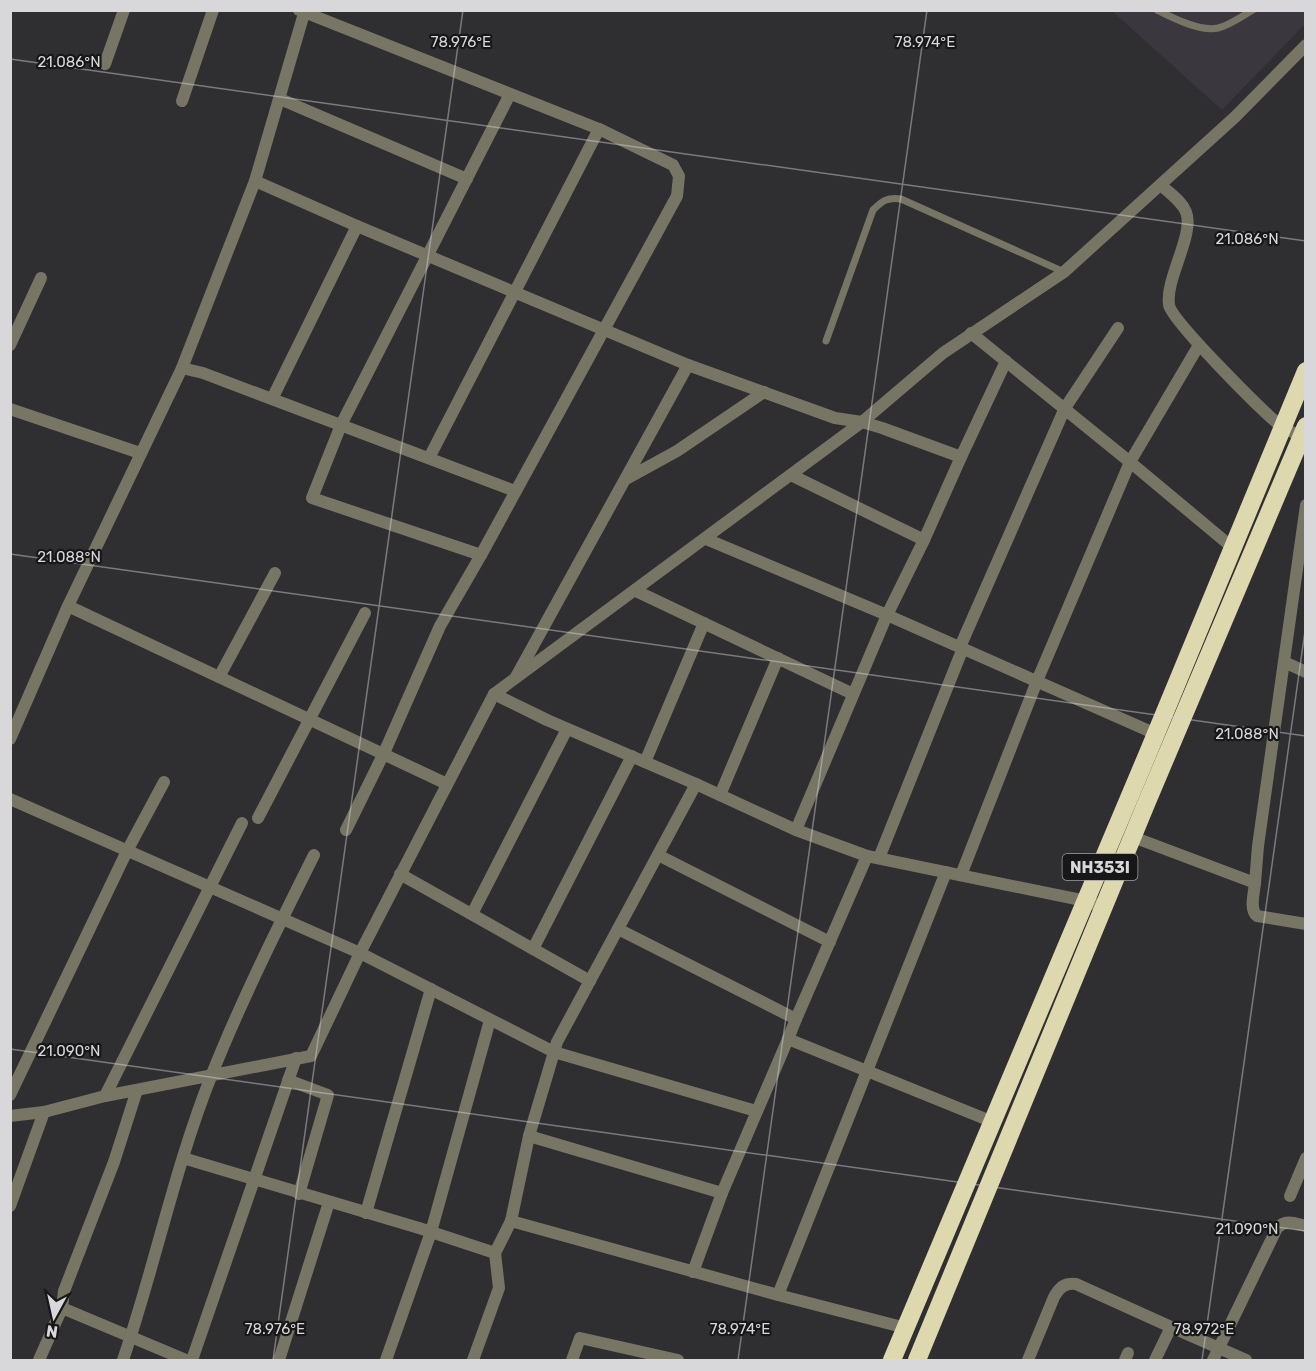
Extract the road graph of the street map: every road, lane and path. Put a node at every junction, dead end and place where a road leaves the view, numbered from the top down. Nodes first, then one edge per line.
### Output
1 (124, 10) edge
2 (213, 10) edge
3 (1157, 10) edge
4 (1253, 10) edge
5 (303, 11) edge
6 (1305, 45) edge
7 (105, 64) dead end
8 (510, 94) junction
9 (279, 99) junction
10 (182, 101) dead end
11 (599, 129) junction
12 (467, 179) junction
13 (255, 181) junction
14 (1161, 185) junction
15 (357, 226) junction
16 (428, 256) junction
17 (1064, 272) junction
18 (41, 278) dead end
19 (514, 292) junction
20 (1118, 328) dead end
21 (603, 329) junction
22 (971, 333) junction
23 (826, 341) dead end
24 (10, 345) edge
25 (1199, 345) junction
26 (1006, 361) junction
27 (688, 365) junction
28 (182, 368) junction
29 (1305, 372) edge
30 (765, 392) junction
31 (272, 399) junction
32 (1065, 408) junction
33 (10, 409) edge
34 (862, 422) junction
35 (341, 425) junction
36 (1282, 428) junction
37 (1304, 433) edge
38 (140, 453) junction
39 (961, 457) junction
40 (429, 458) junction
41 (1131, 462) junction
42 (791, 475) junction
43 (625, 480) junction
44 (515, 491) junction
45 (1305, 505) edge
46 (706, 539) junction
47 (924, 540) junction
48 (1233, 548) junction
49 (481, 555) junction
50 (275, 573) dead end
51 (636, 591) junction
52 (68, 606) junction
53 (364, 613) dead end
54 (887, 615) junction
55 (704, 623) junction
56 (961, 648) junction
57 (778, 658) junction
58 (1284, 662) junction
59 (1305, 672) edge
60 (219, 677) junction
61 (514, 681) junction
62 (1037, 681) junction
63 (494, 694) junction
64 (853, 694) junction
65 (310, 718) junction
66 (567, 729) junction
67 (1156, 734) junction
68 (10, 739) edge
69 (384, 753) junction
70 (632, 756) junction
71 (645, 762) junction
72 (164, 782) dead end
73 (447, 784) junction
74 (696, 784) junction
75 (720, 795) junction
76 (10, 799) edge
77 (258, 818) dead end
78 (242, 823) dead end
79 (346, 830) dead end
80 (796, 830) junction
81 (1132, 837) junction
82 (127, 851) junction
83 (314, 855) dead end
84 (658, 855) junction
85 (873, 857) junction
86 (946, 872) junction
87 (400, 874) junction
88 (961, 875) junction
89 (1255, 883) junction
90 (208, 887) junction
91 (1086, 901) junction
92 (1103, 907) junction
93 (472, 914) junction
94 (282, 919) junction
95 (1305, 924) edge
96 (618, 929) junction
97 (830, 942) junction
98 (533, 949) junction
99 (360, 953) junction
100 (590, 981) junction
101 (431, 990) junction
102 (796, 1019) junction
103 (490, 1020) junction
104 (788, 1039) junction
105 (554, 1052) junction
106 (296, 1058) junction
107 (866, 1070) junction
108 (212, 1074) junction
109 (288, 1080) junction
110 (137, 1090) junction
111 (10, 1095) edge
112 (105, 1096) junction
113 (756, 1111) junction
114 (44, 1112) junction
115 (10, 1116) edge
116 (993, 1122) junction
117 (529, 1136) junction
118 (183, 1158) junction
119 (1305, 1158) edge
120 (254, 1181) junction
121 (722, 1193) junction
122 (299, 1194) junction
123 (1290, 1196) dead end
124 (329, 1202) junction
125 (10, 1206) edge
126 (366, 1213) junction
127 (511, 1221) junction
128 (1305, 1226) edge
129 (431, 1232) junction
130 (495, 1253) junction
131 (693, 1272) junction
132 (778, 1295) junction
133 (62, 1308) junction
134 (1171, 1327) junction
135 (906, 1328) junction
136 (131, 1337) junction
137 (1218, 1348) junction
138 (39, 1360) edge
139 (123, 1360) edge
140 (186, 1360) edge
141 (192, 1360) edge
142 (279, 1360) edge
143 (386, 1360) edge
144 (473, 1360) edge
145 (572, 1360) edge
146 (669, 1360) edge
147 (892, 1360) edge
148 (917, 1360) edge
149 (1028, 1360) edge
150 (1155, 1360) edge
151 (1213, 1360) edge
152 (1246, 1360) edge

1 - 7 street
2 - 10 street
3 - 4 lane
5 - 8 street
5 - 9 street
6 - 14 street
8 - 11 street
8 - 12 street
9 - 12 street
9 - 13 street
11 - 19 street
11 - 21 street
12 - 16 street
13 - 15 street
13 - 28 street
14 - 17 street
14 - 25 street
15 - 16 street
15 - 31 street
16 - 19 street
16 - 35 street
17 - 22 street
17 - 23 lane
18 - 24 street
19 - 21 street
19 - 40 street
20 - 32 street
21 - 27 street
21 - 44 street
22 - 26 street
22 - 34 street
25 - 36 street
25 - 41 street
26 - 32 street
26 - 39 street
27 - 30 street
27 - 43 street
28 - 31 street
28 - 38 street
29 - 36 highway, NH353I
30 - 34 street
30 - 43 street
31 - 35 street
32 - 41 street
32 - 56 street
33 - 38 street
34 - 39 street
34 - 42 street
35 - 40 street
35 - 49 street
36 - 37 street
36 - 48 highway, NH353I
37 - 81 highway, NH353I
38 - 52 street
39 - 47 street
40 - 44 street
41 - 48 street
41 - 62 street
42 - 46 street
42 - 47 street
43 - 61 street
44 - 49 street
45 - 58 street
46 - 51 street
46 - 54 street
47 - 54 street
48 - 67 highway, NH353I
49 - 69 street
50 - 60 street
51 - 55 street
51 - 61 street
52 - 60 street
52 - 68 street
53 - 65 street
54 - 56 street
54 - 64 street
55 - 57 street
55 - 71 street
56 - 62 street
56 - 85 street
57 - 64 street
57 - 75 street
58 - 59 street
58 - 89 street
60 - 65 street
61 - 63 street
62 - 67 street
62 - 88 street
63 - 66 street
63 - 73 street
64 - 80 street
65 - 69 street
65 - 77 street
66 - 70 street
66 - 93 street
67 - 91 highway, NH353I
69 - 73 street
69 - 79 street
70 - 71 street
70 - 98 street
71 - 74 street
72 - 82 street
73 - 87 street
74 - 75 street
74 - 84 street
75 - 80 street
76 - 82 street
78 - 90 street
80 - 85 street
81 - 89 street
81 - 92 highway, NH353I
82 - 90 street
82 - 111 street
83 - 94 street
84 - 96 street
84 - 97 street
85 - 86 street
85 - 97 street
86 - 88 street
86 - 107 street
87 - 93 street
87 - 99 street
88 - 91 street
89 - 95 street
90 - 94 street
90 - 112 street
91 - 92 street
91 - 116 highway, NH353I
92 - 148 highway, NH353I
93 - 98 street
94 - 99 street
94 - 108 street
96 - 100 street
96 - 102 street
97 - 102 street
98 - 100 street
99 - 101 street
99 - 106 street
100 - 105 street
101 - 103 street
101 - 126 street
102 - 104 street
103 - 105 street
103 - 129 street
104 - 107 street
104 - 113 street
105 - 113 street
105 - 117 street
106 - 108 street
106 - 109 street
107 - 116 street
107 - 132 street
108 - 110 street
108 - 118 street
109 - 120 street
109 - 122 street
110 - 112 street
110 - 133 street
112 - 114 street
113 - 121 street
114 - 115 street
114 - 125 street
116 - 135 highway, NH353I
117 - 121 street
117 - 127 street
118 - 120 street
118 - 136 street
119 - 123 street
120 - 122 street
120 - 141 street
121 - 131 street
122 - 124 street
124 - 126 street
124 - 142 street
126 - 129 street
127 - 130 street
127 - 131 street
128 - 137 street
129 - 130 street
129 - 143 street
130 - 144 street
131 - 132 street
132 - 135 street
133 - 136 street
133 - 138 street
134 - 137 street
134 - 149 street
134 - 150 street
135 - 147 highway, NH353I
136 - 139 street
136 - 140 street
137 - 151 street
137 - 152 street
145 - 146 street

